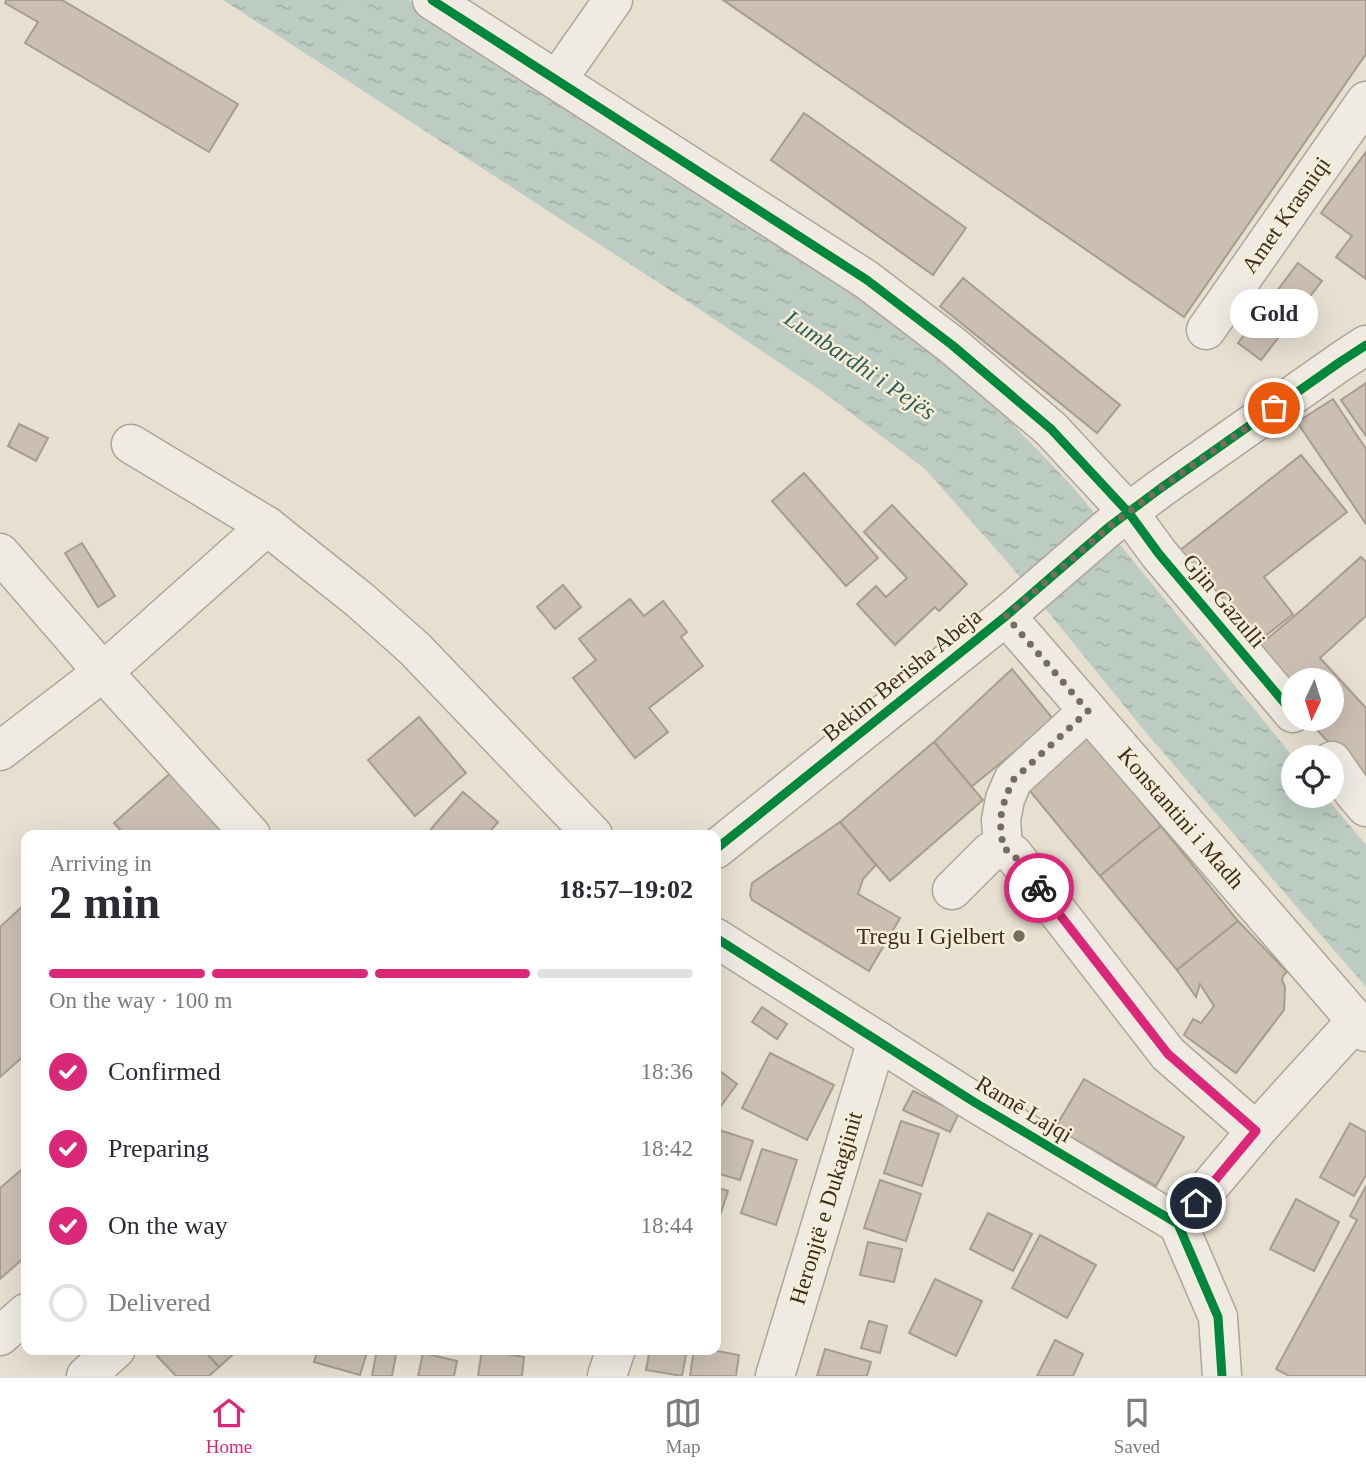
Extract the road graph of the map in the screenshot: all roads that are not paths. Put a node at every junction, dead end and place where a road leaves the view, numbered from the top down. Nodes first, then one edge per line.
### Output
1 (432, 0) edge
2 (613, 0) edge
3 (557, 80) junction
4 (1366, 101) edge
5 (1206, 330) dead end
6 (1366, 345) edge
7 (131, 444) dead end
8 (1119, 519) junction
9 (267, 526) junction
10 (0, 554) edge
11 (1006, 616) junction
12 (103, 672) junction
13 (1281, 699) edge
14 (1088, 711) junction
15 (0, 751) edge
16 (1344, 779) edge
17 (1366, 807) edge
18 (246, 830) edge
19 (588, 830) edge
20 (721, 845) edge
21 (1003, 848) junction
22 (952, 890) dead end
23 (721, 941) edge
24 (1361, 1026) edge
25 (877, 1040) junction
26 (1256, 1131) junction
27 (1178, 1224) junction
28 (21, 1317) edge
29 (0, 1336) edge
30 (109, 1355) edge
31 (614, 1355) edge
32 (86, 1376) edge
33 (607, 1376) edge
34 (775, 1376) edge
35 (1222, 1376) edge

1 - 3 street, Gjin Gazulli
2 - 3 street
3 - 8 street, Gjin Gazulli
4 - 5 street, Amet Krasniqi
6 - 8 street, Bekim Berisha Abeja
7 - 9 street
8 - 11 street, Bekim Berisha Abeja
8 - 13 street, Gjin Gazulli
9 - 12 street
9 - 19 street
10 - 12 street
11 - 14 street, Konstantini i Madh
11 - 20 street, Bekim Berisha Abeja
12 - 15 street
12 - 18 street
14 - 21 street
14 - 24 street, Konstantini i Madh
16 - 17 street
21 - 22 street
21 - 26 street
23 - 25 street, Ramē Lajqi
24 - 26 street, Konstantini i Madh
25 - 27 street, Ramē Lajqi
25 - 34 street, Heronjtë e Dukagjinit
26 - 27 street, Konstantini i Madh
27 - 35 street
28 - 29 street
30 - 32 street
31 - 33 street

